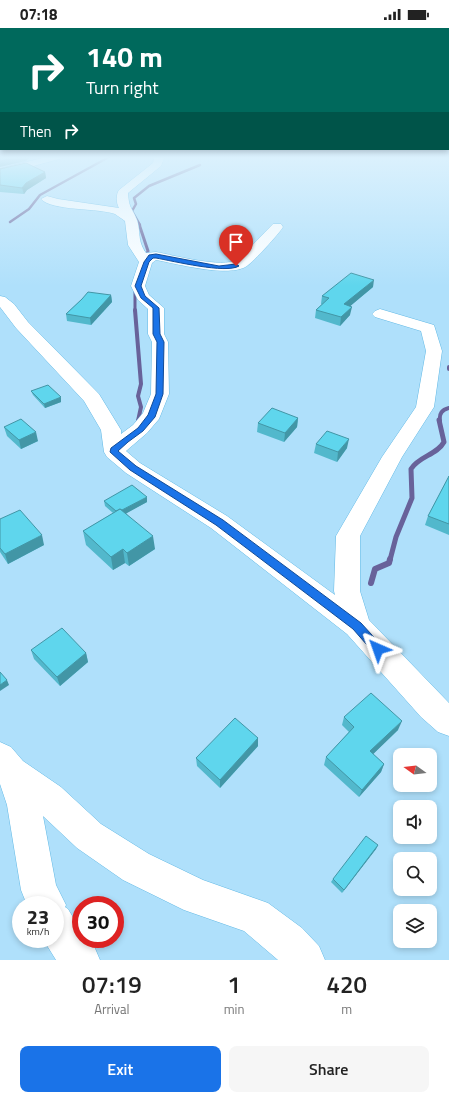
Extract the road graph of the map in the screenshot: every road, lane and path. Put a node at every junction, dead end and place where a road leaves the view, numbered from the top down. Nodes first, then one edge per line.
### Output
1 (49, 199) edge
2 (123, 199) edge
3 (131, 220) junction
4 (277, 227) dead end
5 (146, 262) junction
6 (0, 300) edge
7 (380, 314) dead end
8 (114, 450) junction
9 (357, 626) junction
10 (449, 722) edge
11 (6, 765) edge
12 (42, 896) edge
13 (64, 938) edge
14 (80, 960) edge
15 (305, 960) edge

1 - 3 street
2 - 3 street
3 - 5 street
4 - 5 street
5 - 8 street
6 - 8 street
7 - 9 street
8 - 9 street
9 - 10 street
11 - 12 street
11 - 15 street
13 - 14 street

